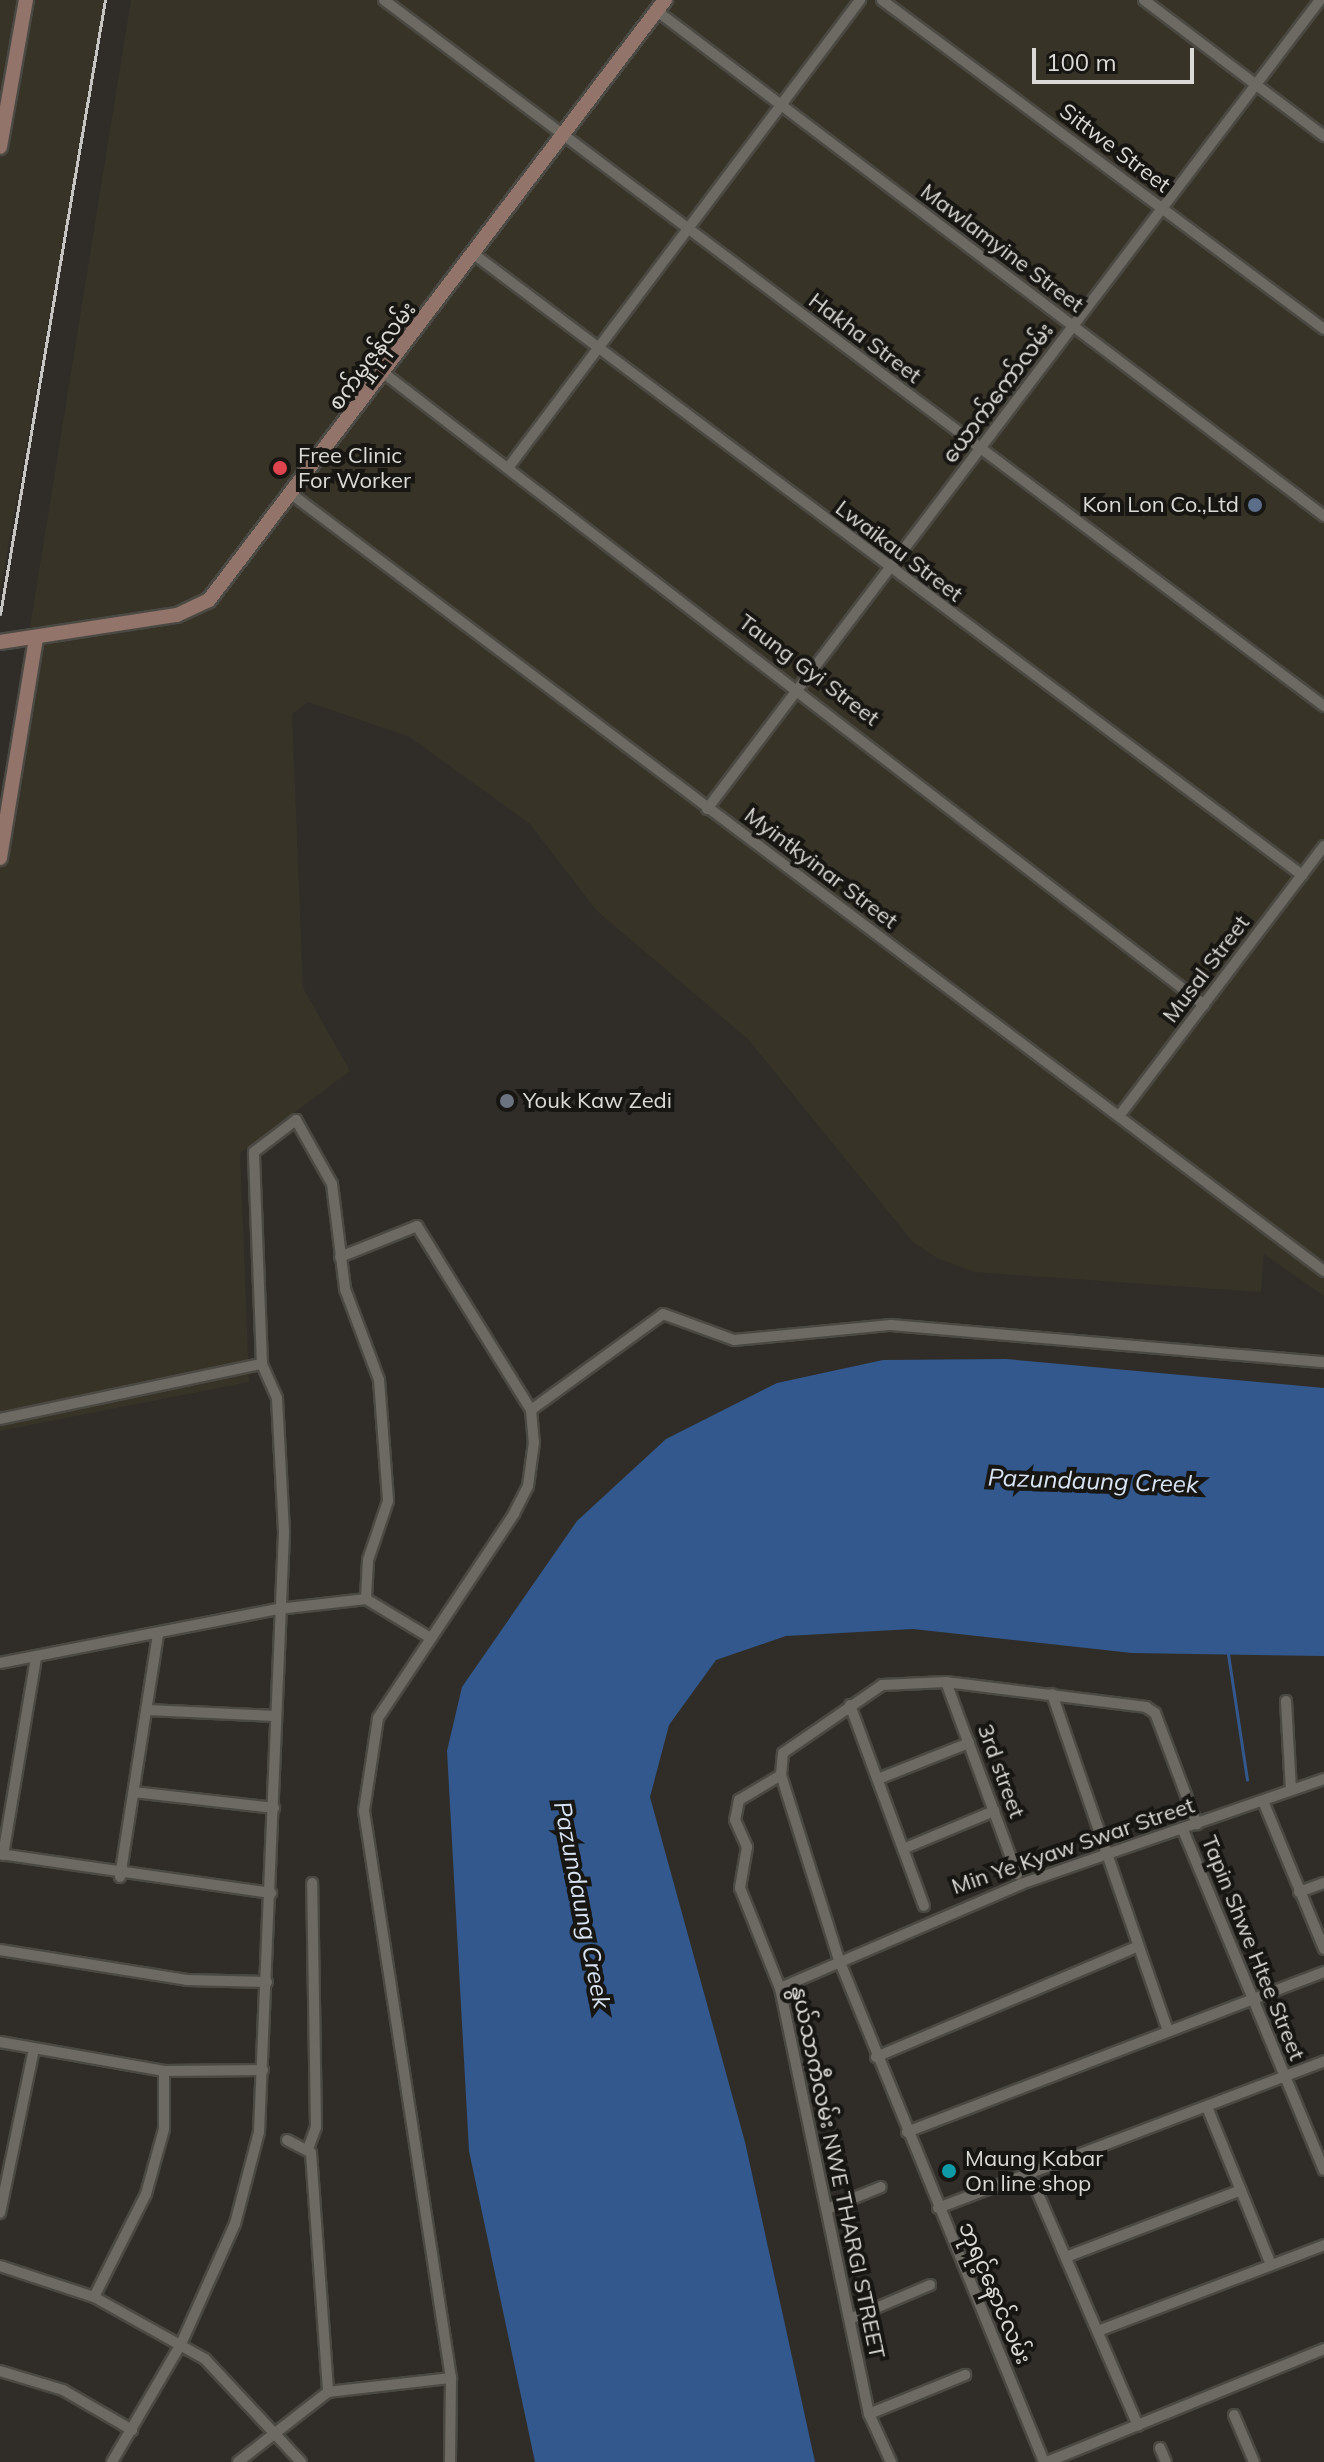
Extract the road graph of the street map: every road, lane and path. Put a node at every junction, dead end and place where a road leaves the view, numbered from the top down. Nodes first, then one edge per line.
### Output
1 (23, 0) edge
2 (384, 0) edge
3 (860, 0) edge
4 (882, 0) edge
5 (1144, 0) edge
6 (1320, 0) edge
7 (661, 5) edge
8 (1257, 85) junction
9 (5, 95) edge
10 (782, 106) junction
11 (1324, 136) edge
12 (562, 138) junction
13 (0, 147) edge
14 (1162, 207) junction
15 (688, 230) junction
16 (475, 255) junction
17 (1074, 327) junction
18 (1324, 329) edge
19 (599, 348) junction
20 (385, 374) junction
21 (981, 449) junction
22 (508, 468) junction
23 (294, 496) junction
24 (1324, 516) edge
25 (889, 569) junction
26 (36, 639) junction
27 (0, 642) edge
28 (801, 688) junction
29 (1324, 706) edge
30 (707, 809) junction
31 (1324, 846) edge
32 (0, 858) edge
33 (1302, 875) junction
34 (1204, 1005) junction
35 (1119, 1116) junction
36 (340, 1257) junction
37 (1324, 1271) edge
38 (1324, 1362) edge
39 (262, 1364) junction
40 (531, 1410) junction
41 (0, 1419) edge
42 (366, 1599) junction
43 (278, 1609) junction
44 (158, 1635) junction
45 (429, 1637) junction
46 (36, 1658) junction
47 (0, 1663) edge
48 (946, 1682) junction
49 (1052, 1694) junction
50 (1286, 1701) dead end
51 (850, 1705) junction
52 (147, 1710) junction
53 (276, 1716) junction
54 (969, 1743) junction
55 (781, 1775) junction
56 (878, 1779) junction
57 (1324, 1779) edge
58 (1291, 1790) junction
59 (134, 1792) junction
60 (1263, 1801) junction
61 (274, 1808) junction
62 (994, 1811) junction
63 (1197, 1824) junction
64 (1183, 1830) junction
65 (903, 1849) junction
66 (2, 1855) edge
67 (1104, 1855) junction
68 (1017, 1874) dead end
69 (120, 1877) junction
70 (312, 1883) dead end
71 (1324, 1883) edge
72 (1299, 1892) junction
73 (271, 1893) junction
74 (924, 1906) dead end
75 (1137, 1947) junction
76 (1324, 1949) edge
77 (0, 1950) edge
78 (839, 1960) junction
79 (1324, 1972) edge
80 (267, 1982) junction
81 (780, 1988) junction
82 (1249, 2000) junction
83 (1168, 2031) junction
84 (0, 2042) edge
85 (34, 2049) junction
86 (876, 2057) junction
87 (1324, 2061) edge
88 (263, 2070) junction
89 (164, 2071) junction
90 (1284, 2076) junction
91 (1207, 2107) junction
92 (907, 2132) junction
93 (287, 2140) dead end
94 (308, 2149) junction
95 (1324, 2170) edge
96 (1030, 2175) junction
97 (881, 2187) dead end
98 (1241, 2190) junction
99 (938, 2208) junction
100 (827, 2209) junction
101 (0, 2213) edge
102 (1324, 2245) edge
103 (1066, 2257) junction
104 (1271, 2265) junction
105 (0, 2266) edge
106 (930, 2285) dead end
107 (94, 2297) junction
108 (850, 2319) junction
109 (1098, 2331) junction
110 (181, 2344) junction
111 (1324, 2349) edge
112 (0, 2371) edge
113 (965, 2375) dead end
114 (451, 2378) junction
115 (328, 2392) junction
116 (869, 2414) junction
117 (1234, 2415) dead end
118 (1138, 2426) junction
119 (132, 2430) junction
120 (273, 2432) junction
121 (1160, 2448) dead end
122 (112, 2462) edge
123 (238, 2462) edge
124 (301, 2462) edge
125 (450, 2462) edge
126 (891, 2462) edge
127 (1045, 2462) edge
128 (1166, 2462) edge
129 (1254, 2462) edge

1 - 9 street
2 - 12 street, Hakha Street
3 - 10 street
4 - 14 street, Sittwe Street
5 - 8 street
6 - 8 street, ယောက်ကော်လမ်း
7 - 10 street, Mawlamyine Street
7 - 12 street, စက်မှုဇုန်လမ်း
8 - 11 street
8 - 14 street, ယောက်ကော်လမ်း
9 - 13 street
10 - 15 street
10 - 17 street, Mawlamyine Street
12 - 15 street, Hakha Street
12 - 16 street, စက်မှုဇုန်လမ်း
14 - 17 street, ယောက်ကော်လမ်း
14 - 18 street, Sittwe Street
15 - 19 street
15 - 21 street, Hakha Street
16 - 19 street, Lwaikau Street
16 - 20 street, စက်မှုဇုန်လမ်း
17 - 21 street, ယောက်ကော်လမ်း
17 - 24 street, Mawlamyine Street
19 - 22 street
19 - 25 street, Lwaikau Street
20 - 22 street, Taung Gyi Street
20 - 23 street, စက်မှုဇုန်လမ်း
21 - 25 street, ယောက်ကော်လမ်း
21 - 29 street, Hakha Street
22 - 28 street, Taung Gyi Street
23 - 26 street, စက်မှုဇုန်လမ်း
23 - 30 street, Myintkyinar Street
25 - 28 street, ယောက်ကော်လမ်း
25 - 33 street, Lwaikau Street
26 - 27 street, စက်မှုဇုန်လမ်း
26 - 32 street
28 - 30 street, ယောက်ကော်လမ်း
28 - 34 street, Taung Gyi Street
30 - 35 street, Myintkyinar Street
31 - 33 street, Musal Street
33 - 34 street, Musal Street
34 - 35 street, Musal Street
35 - 37 street, Myintkyinar Street
36 - 39 street
36 - 40 street
36 - 42 street
38 - 40 street
39 - 41 street
39 - 43 street
40 - 45 street
42 - 43 street
42 - 45 street
43 - 44 street
43 - 53 street
44 - 46 street
44 - 52 street
45 - 114 street
46 - 47 street
46 - 66 street
48 - 49 street
48 - 51 street
48 - 54 street, 3rd street
49 - 63 street
49 - 67 street
50 - 58 street
51 - 55 street
51 - 56 street
52 - 53 street
52 - 59 street
53 - 61 street
54 - 56 street
54 - 62 street, 3rd street
55 - 78 street, ဘုရင့်နောင်လမ်း
55 - 81 street, နွယ်သာကီလမ်း NWE THARGI STREET
56 - 65 street
57 - 58 street, Min Ye Kyaw Swar Street
58 - 60 street, Min Ye Kyaw Swar Street
59 - 61 street
59 - 69 street
60 - 63 street, Min Ye Kyaw Swar Street
60 - 72 street
61 - 73 street
62 - 65 street
62 - 68 street, 3rd street
63 - 64 street, Min Ye Kyaw Swar Street
64 - 67 street, Min Ye Kyaw Swar Street
64 - 82 street, Tapin Shwe Htee Street
65 - 74 street
66 - 69 street
67 - 75 street
67 - 78 street, Min Ye Kyaw Swar Street
69 - 73 street
70 - 94 street
71 - 72 street
72 - 76 street
73 - 80 street
75 - 83 street
75 - 86 street
77 - 80 street
78 - 81 street, Min Ye Kyaw Swar Street
78 - 86 street, ဘုရင့်နောင်လမ်း
79 - 82 street
80 - 88 street
81 - 100 street, နွယ်သာကီလမ်း NWE THARGI STREET
82 - 83 street
82 - 90 street, Tapin Shwe Htee Street
83 - 92 street
84 - 85 street
85 - 89 street
85 - 101 street
86 - 92 street, ဘုရင့်နောင်လမ်း
87 - 90 street
88 - 89 street
88 - 110 street
89 - 107 street
90 - 91 street
90 - 95 street, Tapin Shwe Htee Street
91 - 96 street
91 - 98 street
92 - 99 street, ဘုရင့်နောင်လမ်း
93 - 94 street
94 - 115 street
96 - 99 street
96 - 103 street
97 - 100 street
98 - 103 street
98 - 104 street
99 - 127 street, ဘုရင့်နောင်လမ်း
100 - 108 street, နွယ်သာကီလမ်း NWE THARGI STREET
102 - 104 street
103 - 109 street
104 - 109 street
105 - 107 street
106 - 108 street
107 - 110 street
108 - 116 street, နွယ်သာကီလမ်း NWE THARGI STREET
109 - 118 street
110 - 119 street
110 - 120 street
111 - 118 street, ဘုရင့်နောင်လမ်း
112 - 119 street
113 - 116 street
114 - 115 street
114 - 125 street
115 - 120 street
116 - 126 street, နွယ်သာကီလမ်း NWE THARGI STREET
117 - 129 street
118 - 127 street, ဘုရင့်နောင်လမ်း
119 - 122 street
120 - 123 street
120 - 124 street
121 - 128 street

